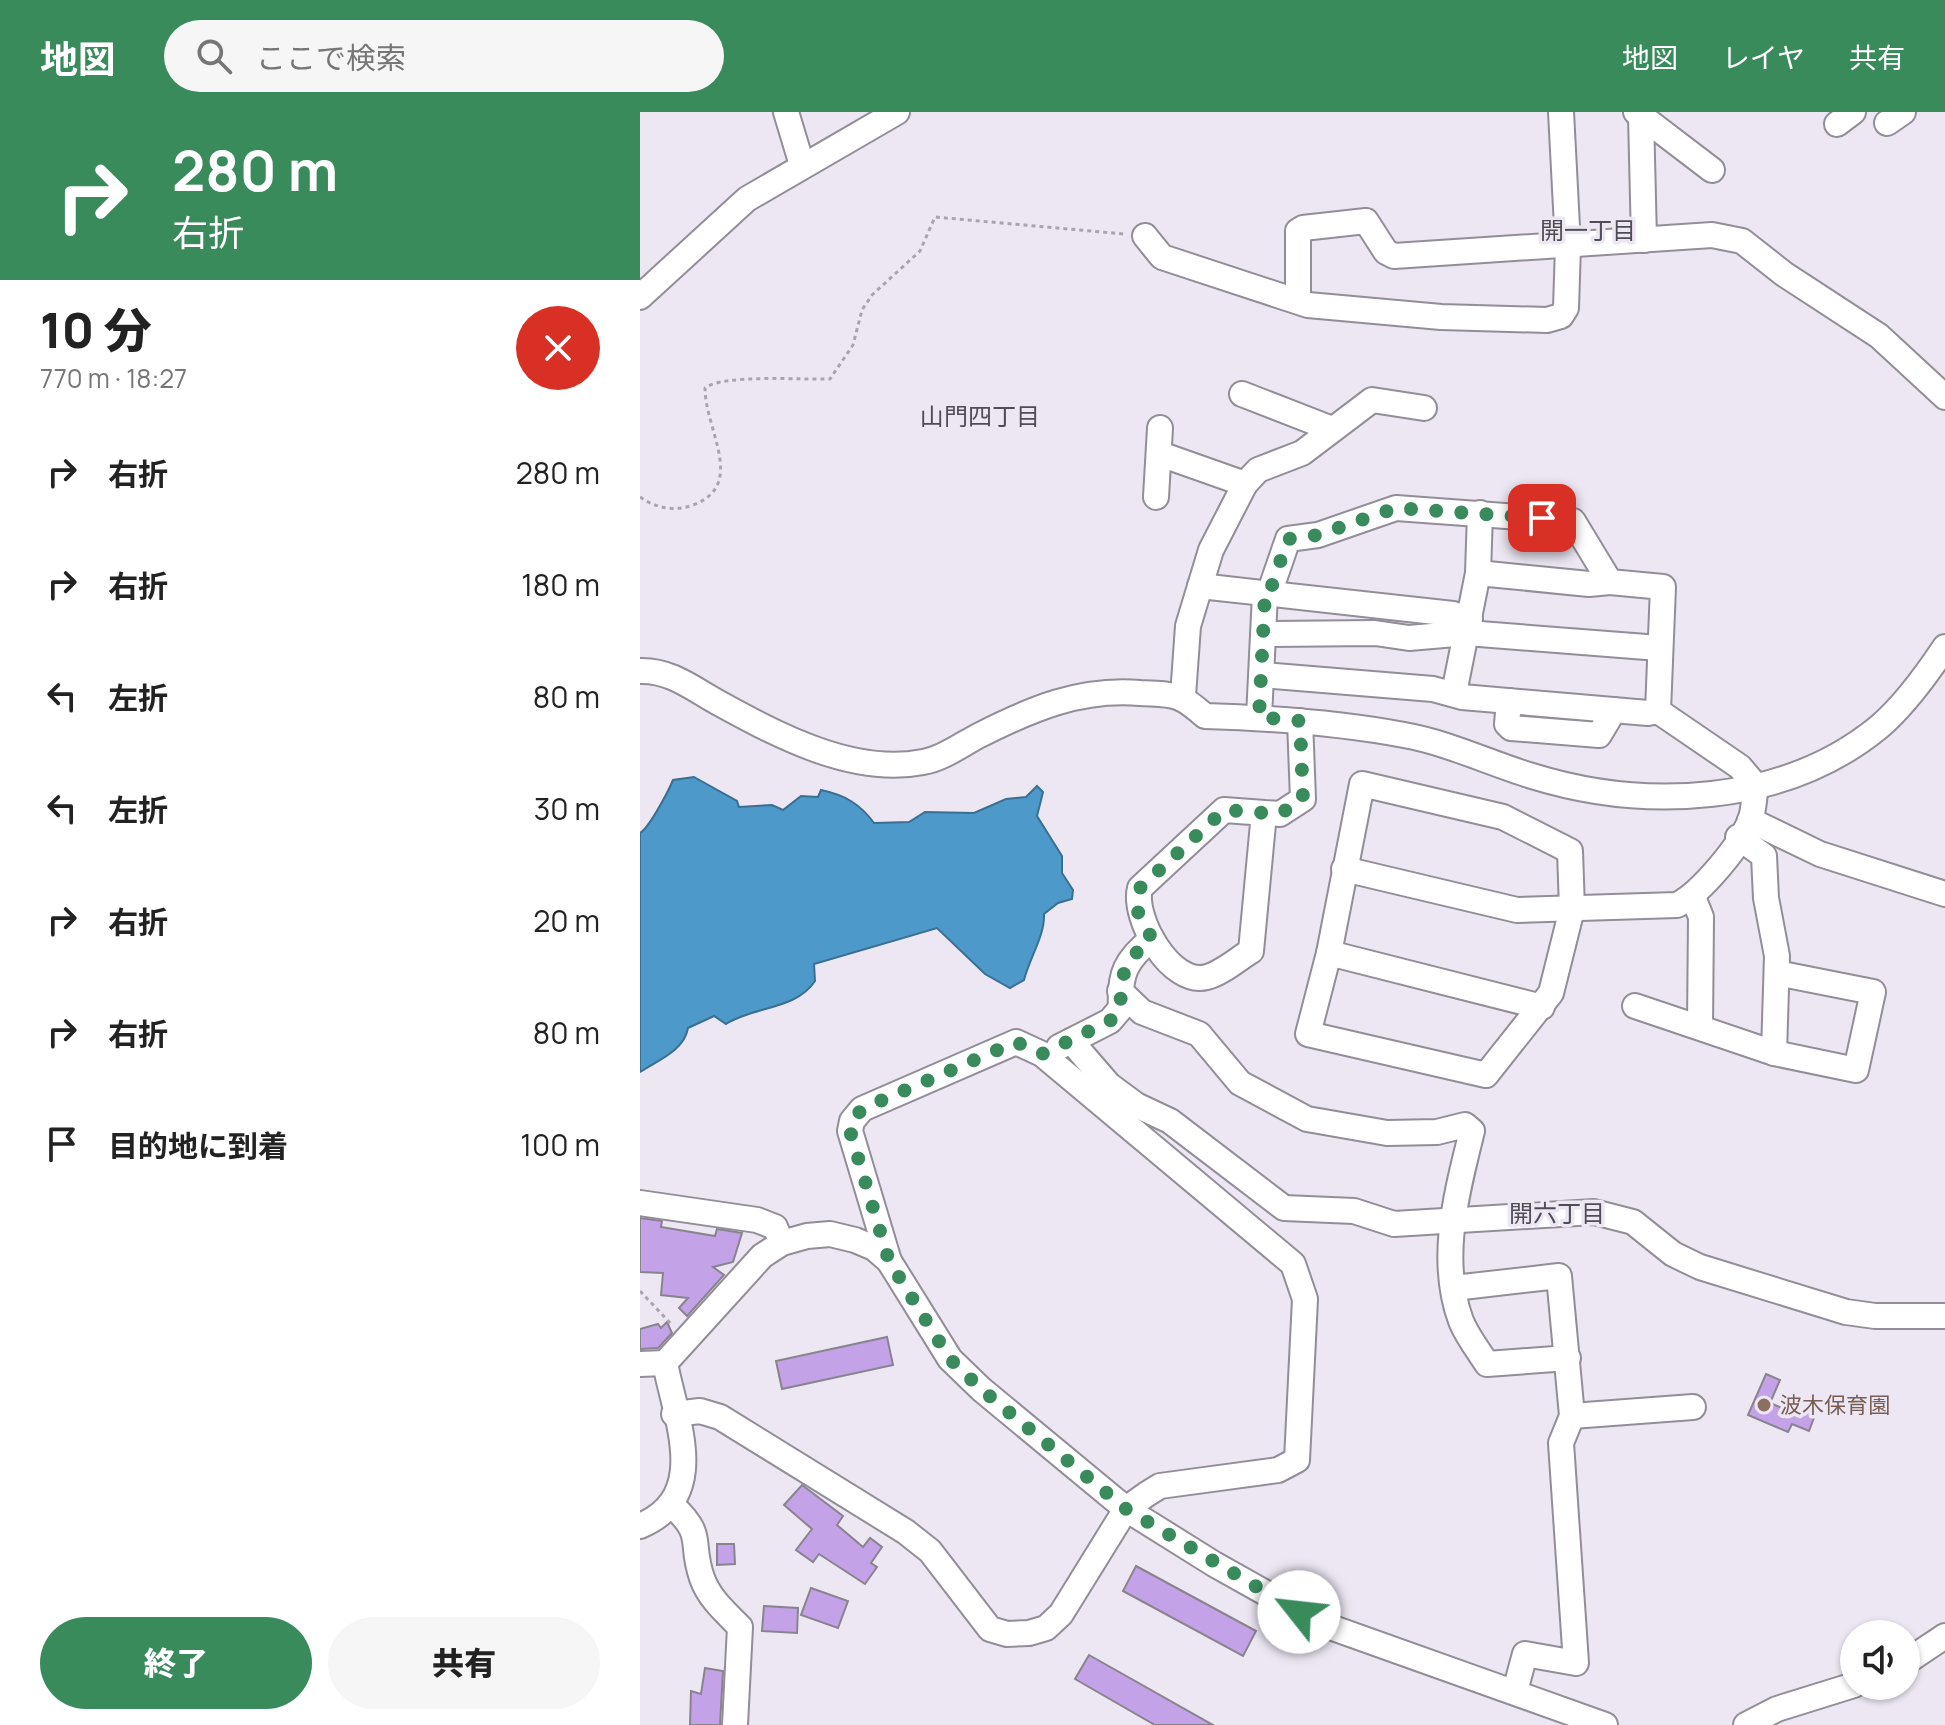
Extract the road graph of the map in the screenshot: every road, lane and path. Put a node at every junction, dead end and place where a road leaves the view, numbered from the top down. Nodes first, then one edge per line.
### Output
1 (786, 112) edge
2 (897, 112) edge
3 (1561, 112) edge
4 (1638, 114) edge
5 (802, 165) junction
6 (1712, 170) dead end
7 (1145, 236) joint
8 (1644, 240) junction
9 (1568, 246) junction
10 (640, 297) edge
11 (1298, 301) junction
12 (1242, 394) dead end
13 (1945, 397) edge
14 (1424, 408) dead end
15 (1160, 428) dead end
16 (1332, 429) junction
17 (1160, 454) junction
18 (1245, 484) junction
19 (640, 497) edge
20 (1156, 497) dead end
21 (1480, 513) junction
22 (1478, 573) junction
23 (1610, 582) junction
24 (1200, 586) junction
25 (1267, 594) junction
26 (1469, 626) junction
27 (1264, 634) junction
28 (1945, 647) edge
29 (1659, 648) junction
30 (640, 671) edge
31 (1262, 675) junction
32 (1454, 693) junction
33 (1183, 696) junction
34 (1658, 711) junction
35 (1259, 717) junction
36 (1300, 721) junction
37 (1756, 786) junction
38 (1264, 813) junction
39 (1744, 829) junction
40 (1344, 869) junction
41 (1945, 894) edge
42 (1693, 897) junction
43 (1572, 909) junction
44 (1152, 939) junction
45 (1329, 953) junction
46 (1777, 973) junction
47 (1120, 991) junction
48 (1635, 1006) dead end
49 (1542, 1007) junction
50 (1700, 1027) junction
51 (1071, 1041) junction
52 (1774, 1053) junction
53 (1042, 1054) junction
54 (640, 1203) edge
55 (1450, 1218) junction
56 (782, 1243) junction
57 (889, 1261) junction
58 (1454, 1288) junction
59 (640, 1291) edge
60 (1945, 1316) edge
61 (688, 1337) junction
62 (1568, 1358) junction
63 (665, 1363) junction
64 (640, 1364) edge
65 (1693, 1407) dead end
66 (674, 1414) junction
67 (1572, 1416) junction
68 (673, 1506) junction
69 (1126, 1509) junction
70 (640, 1526) edge
71 (1945, 1636) edge
72 (1920, 1653) edge
73 (1840, 1689) edge
74 (1515, 1691) junction
75 (735, 1725) edge
76 (1605, 1725) edge
77 (1746, 1725) edge

1 - 5 street
2 - 5 street
3 - 9 street
4 - 6 street
4 - 8 street
5 - 10 street
7 - 11 street
7 - 19 path
8 - 9 street
8 - 13 street
9 - 11 street
9 - 11 street
12 - 16 street
14 - 16 street
15 - 17 street
16 - 18 street
17 - 18 street
17 - 20 street
18 - 24 street
21 - 22 street
21 - 23 street
21 - 25 street
22 - 23 street
22 - 26 street
23 - 29 street
24 - 25 street
24 - 33 street
25 - 26 street
25 - 27 street
26 - 27 street
26 - 29 street
26 - 32 street
27 - 31 street
28 - 37 street
29 - 34 street
30 - 33 street
31 - 32 street
31 - 35 street
32 - 34 street
33 - 35 street
34 - 37 street
35 - 36 street
36 - 37 street
36 - 38 street
37 - 39 street
38 - 44 street
38 - 44 street
39 - 41 street
39 - 42 street
39 - 46 street
40 - 43 street
40 - 43 street
40 - 45 street
42 - 43 street
42 - 50 street
43 - 49 street
44 - 47 street
45 - 49 street
45 - 49 street
46 - 52 street
46 - 52 street
47 - 51 street
47 - 55 street
48 - 50 street
50 - 52 street
51 - 53 street
51 - 55 street
53 - 57 street
53 - 69 street
54 - 56 street
55 - 58 street
55 - 60 street
56 - 57 street
56 - 61 street
57 - 69 street
58 - 62 street
58 - 62 street
59 - 61 path
61 - 63 street
62 - 67 street
63 - 64 street
63 - 66 street
65 - 67 street
66 - 68 street
66 - 69 street
67 - 74 street
68 - 70 street
68 - 75 street
69 - 74 street
71 - 72 street
73 - 77 street
74 - 76 street

